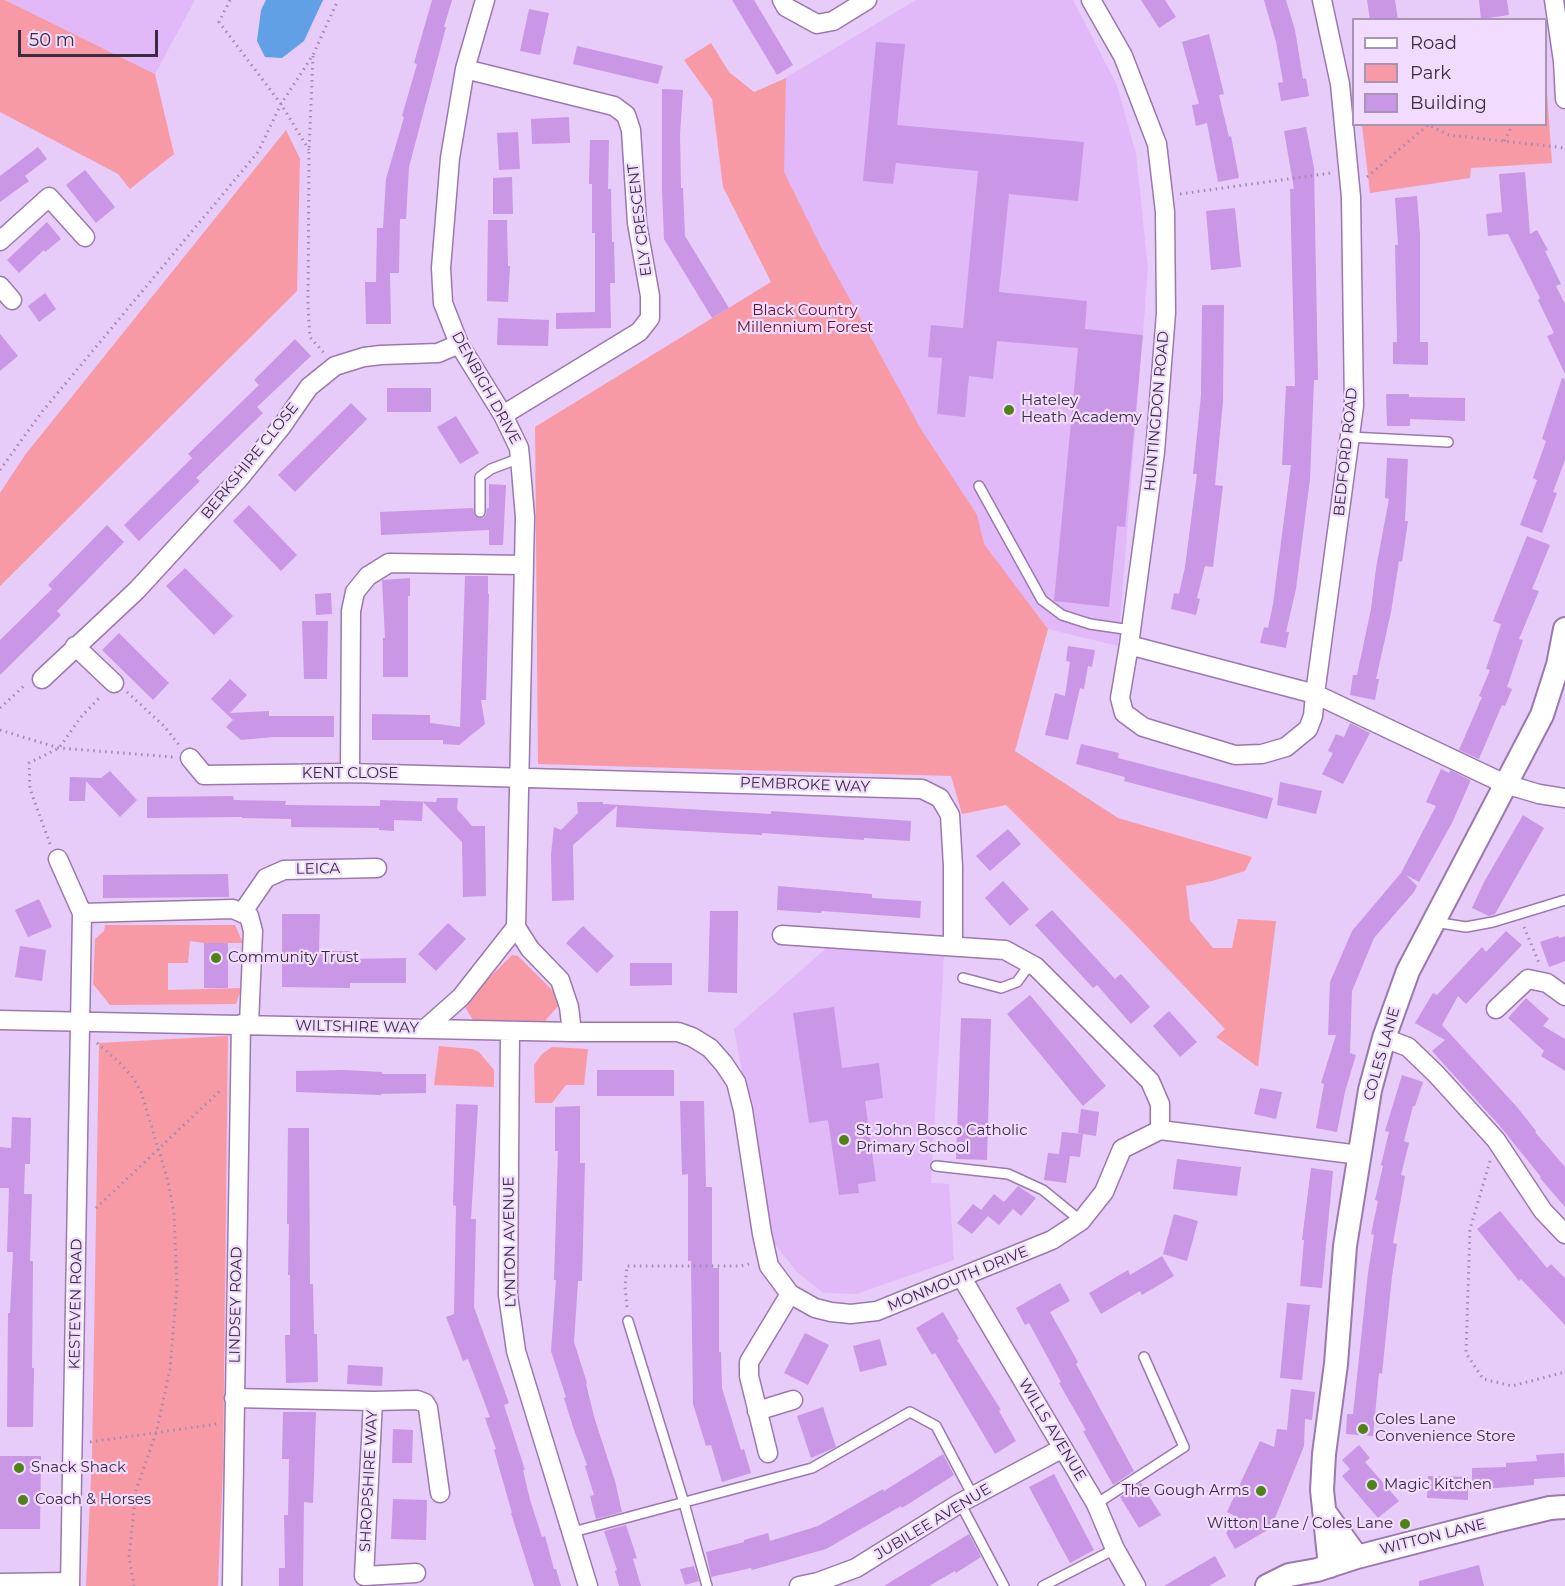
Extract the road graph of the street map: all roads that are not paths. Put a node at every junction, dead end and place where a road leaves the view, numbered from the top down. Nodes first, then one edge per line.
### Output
1 (485, 0) edge
2 (782, 0) edge
3 (867, 0) edge
4 (1090, 0) edge
5 (1322, 0) edge
6 (1554, 0) edge
7 (465, 69) junction
8 (1565, 99) edge
9 (85, 237) dead end
10 (0, 241) edge
11 (0, 286) edge
12 (12, 300) dead end
13 (459, 344) junction
14 (503, 415) junction
15 (1350, 437) junction
16 (1448, 442) dead end
17 (520, 458) junction
18 (979, 486) dead end
19 (480, 512) dead end
20 (524, 565) junction
21 (1565, 629) edge
22 (1130, 637) junction
23 (75, 646) junction
24 (42, 679) road end
25 (114, 683) road end
26 (1315, 694) junction
27 (190, 758) road end
28 (350, 773) junction
29 (519, 777) junction
30 (1505, 784) junction
31 (1565, 798) edge
32 (58, 859) road end
33 (377, 868) dead end
34 (1565, 900) edge
35 (82, 913) junction
36 (242, 913) junction
37 (1434, 922) junction
38 (516, 927) junction
39 (782, 935) dead end
40 (953, 945) junction
41 (1030, 964) junction
42 (963, 978) dead end
43 (1565, 996) edge
44 (1496, 1009) dead end
45 (0, 1020) edge
46 (78, 1022) junction
47 (245, 1024) junction
48 (426, 1028) junction
49 (510, 1031) junction
50 (572, 1032) junction
51 (1384, 1038) junction
52 (710, 1048) joint
53 (1160, 1130) junction
54 (1360, 1155) junction
55 (936, 1166) dead end
56 (1081, 1221) junction
57 (1565, 1234) edge
58 (962, 1278) junction
59 (790, 1294) junction
60 (628, 1321) road end
61 (1144, 1357) dead end
62 (234, 1398) junction
63 (793, 1400) dead end
64 (373, 1401) junction
65 (756, 1411) junction
66 (1063, 1448) junction
67 (768, 1453) dead end
68 (440, 1492) dead end
69 (967, 1499) junction
70 (684, 1503) junction
71 (1096, 1504) junction
72 (1560, 1506) edge
73 (1326, 1514) junction
74 (573, 1532) junction
75 (1115, 1549) junction
76 (1357, 1557) junction
77 (1323, 1568) junction
78 (416, 1573) dead end
79 (0, 1584) edge
80 (70, 1584) edge
81 (232, 1586) edge
82 (588, 1586) edge
83 (707, 1586) edge
84 (799, 1586) edge
85 (1004, 1586) edge
86 (1046, 1586) edge
87 (1136, 1586) edge
88 (1267, 1586) edge
89 (1292, 1586) edge

1 - 7 street, DENBIGH DRIVE
2 - 3 street
4 - 22 street, HUNTINGDON ROAD
5 - 15 street, BEDFORD ROAD
6 - 8 street
7 - 13 street, DENBIGH DRIVE
7 - 14 street, ELY CRESCENT
9 - 10 street
11 - 12 street
13 - 14 street, DENBIGH DRIVE
13 - 23 street, BERKSHIRE CLOSE
14 - 17 street, DENBIGH DRIVE
15 - 16 lane
15 - 26 street, BEDFORD ROAD
17 - 19 lane
17 - 20 street, DENBIGH DRIVE
18 - 22 lane
20 - 28 street
20 - 29 street, DENBIGH DRIVE
21 - 30 street, COLES LANE
22 - 26 street
22 - 26 street, HUNTINGDON ROAD
23 - 24 street, BERKSHIRE CLOSE
23 - 25 street
26 - 30 street
27 - 28 street, KENT CLOSE
28 - 29 street, KENT CLOSE
29 - 38 street, DENBIGH DRIVE
29 - 40 street, PEMBROKE WAY
30 - 31 street
30 - 37 street, COLES LANE
32 - 35 street
33 - 36 street, LEICA
34 - 37 lane
35 - 36 street
35 - 46 street, KESTEVEN ROAD
36 - 47 street, LINDSEY ROAD
37 - 51 street, COLES LANE
38 - 48 street
38 - 50 street
39 - 40 street
40 - 41 street
41 - 42 lane
41 - 53 street
43 - 44 street
45 - 46 street, WILTSHIRE WAY
46 - 47 street, WILTSHIRE WAY
46 - 80 street, KESTEVEN ROAD
47 - 48 street, WILTSHIRE WAY
47 - 62 street, LINDSEY ROAD
48 - 49 street, WILTSHIRE WAY
49 - 50 street, WILTSHIRE WAY
49 - 74 street, LYNTON AVENUE
50 - 52 street, WILTSHIRE WAY
51 - 54 street, COLES LANE
51 - 57 street
52 - 59 street, MONMOUTH DRIVE
53 - 54 street
53 - 56 street, MONMOUTH DRIVE
54 - 73 street, COLES LANE
55 - 56 lane
56 - 58 street, MONMOUTH DRIVE
58 - 59 street, MONMOUTH DRIVE
58 - 66 street, WILLS AVENUE
59 - 65 street
60 - 70 lane
61 - 71 lane
62 - 64 street, SHROPSHIRE WAY
62 - 81 street, LINDSEY ROAD
63 - 65 street
64 - 68 street
64 - 78 street, SHROPSHIRE WAY
65 - 67 street
66 - 69 street, JUBILEE AVENUE
66 - 71 street, WILLS AVENUE
69 - 70 lane
69 - 84 street, JUBILEE AVENUE
69 - 85 lane
70 - 74 lane
70 - 83 lane
71 - 75 street, WILLS AVENUE
72 - 76 street, WITTON LANE
73 - 76 street, COLES LANE
73 - 77 street, COLES LANE
74 - 82 street, LYNTON AVENUE
75 - 86 lane
75 - 87 street, WILLS AVENUE
76 - 77 street, WITTON LANE
77 - 88 street, WITTON LANE
77 - 89 street, WITTON LANE
79 - 80 street

